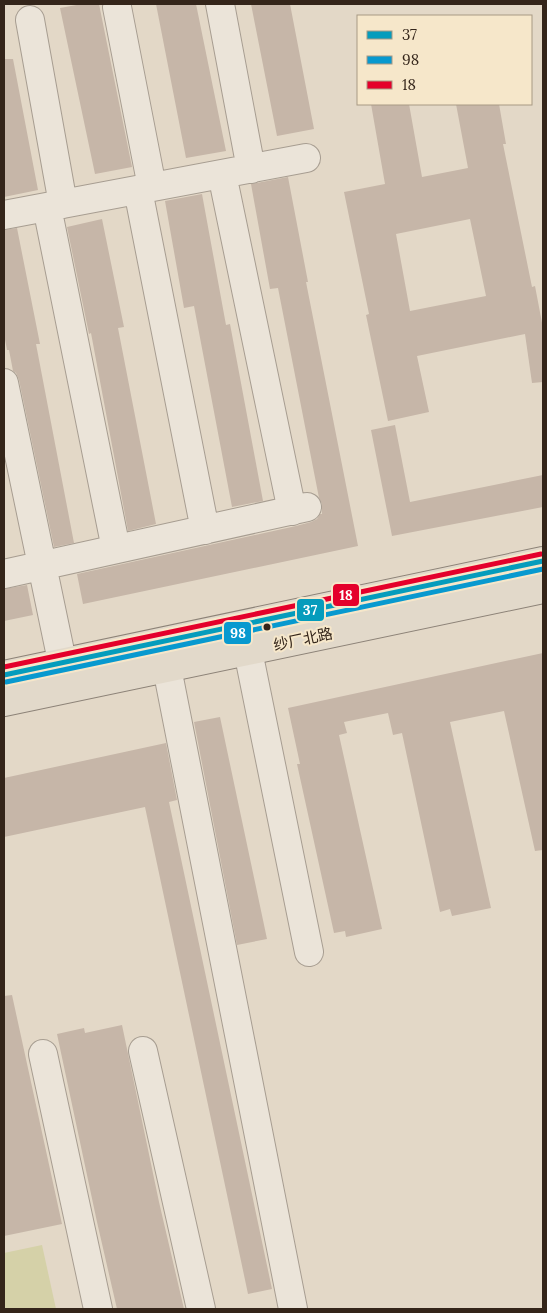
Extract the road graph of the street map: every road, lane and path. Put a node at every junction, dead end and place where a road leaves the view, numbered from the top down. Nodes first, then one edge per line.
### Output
1 (220, 4) edge
2 (117, 7) dead end
3 (30, 20) dead end
4 (306, 158) dead end
5 (251, 169) junction
6 (222, 174) junction
7 (145, 189) junction
8 (55, 206) junction
9 (4, 215) edge
10 (4, 382) edge
11 (205, 530) junction
12 (116, 549) junction
13 (543, 561) edge
14 (42, 565) junction
15 (4, 574) edge
16 (543, 589) edge
17 (248, 651) junction
18 (62, 662) junction
19 (167, 668) junction
20 (4, 675) edge
21 (68, 689) junction
22 (4, 702) edge
23 (309, 952) dead end
24 (143, 1051) dead end
25 (43, 1054) dead end
26 (98, 1309) edge
27 (201, 1309) edge
28 (293, 1309) edge

1 - 5 lane
2 - 7 lane
3 - 8 lane
4 - 5 lane
5 - 6 lane
6 - 7 lane
6 - 11 lane
7 - 8 lane
7 - 11 lane
8 - 9 lane
8 - 12 lane
10 - 14 lane
11 - 12 lane
12 - 14 lane
13 - 18 main road, 纱厂北路
14 - 15 lane
14 - 18 lane
16 - 17 main road, 纱厂北路
17 - 19 main road, 纱厂北路
17 - 23 lane
18 - 20 main road, 纱厂北路
18 - 21 lane
19 - 21 main road, 纱厂北路
19 - 28 lane
21 - 22 main road, 纱厂北路
24 - 27 lane
25 - 26 lane

